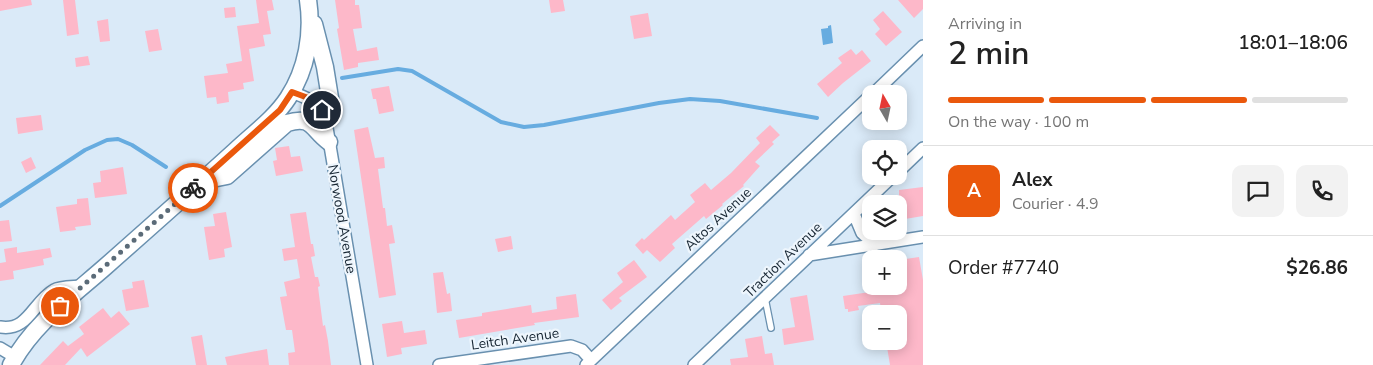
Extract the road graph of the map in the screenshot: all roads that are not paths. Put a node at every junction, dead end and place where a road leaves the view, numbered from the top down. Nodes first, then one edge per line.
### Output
1 (309, 4) edge
2 (923, 46) edge
3 (882, 85) edge
4 (292, 92) junction
5 (862, 103) edge
6 (325, 116) junction
7 (329, 142) junction
8 (923, 148) edge
9 (907, 163) edge
10 (202, 181) junction
11 (884, 185) edge
12 (854, 214) junction
13 (923, 237) edge
14 (875, 245) junction
15 (809, 255) junction
16 (82, 286) junction
17 (765, 298) junction
18 (0, 327) edge
19 (771, 328) dead end
20 (0, 348) edge
21 (13, 361) edge
22 (588, 363) edge
23 (367, 365) edge
24 (439, 365) edge
25 (694, 365) edge

1 - 4 main road
1 - 6 main road
2 - 3 street, Altos Avenue
4 - 6 street
4 - 10 main road
5 - 22 street, Altos Avenue
6 - 7 street, Norwood Avenue
7 - 10 main road
7 - 23 street, Norwood Avenue
8 - 9 street
10 - 16 main road
11 - 12 street, Traction Avenue
12 - 14 street
12 - 15 street, Traction Avenue
13 - 14 street
14 - 15 street
15 - 17 street, Traction Avenue
16 - 18 street
16 - 21 main road
17 - 19 lane
17 - 25 street, Traction Avenue
20 - 21 street
22 - 24 street, Leitch Avenue

